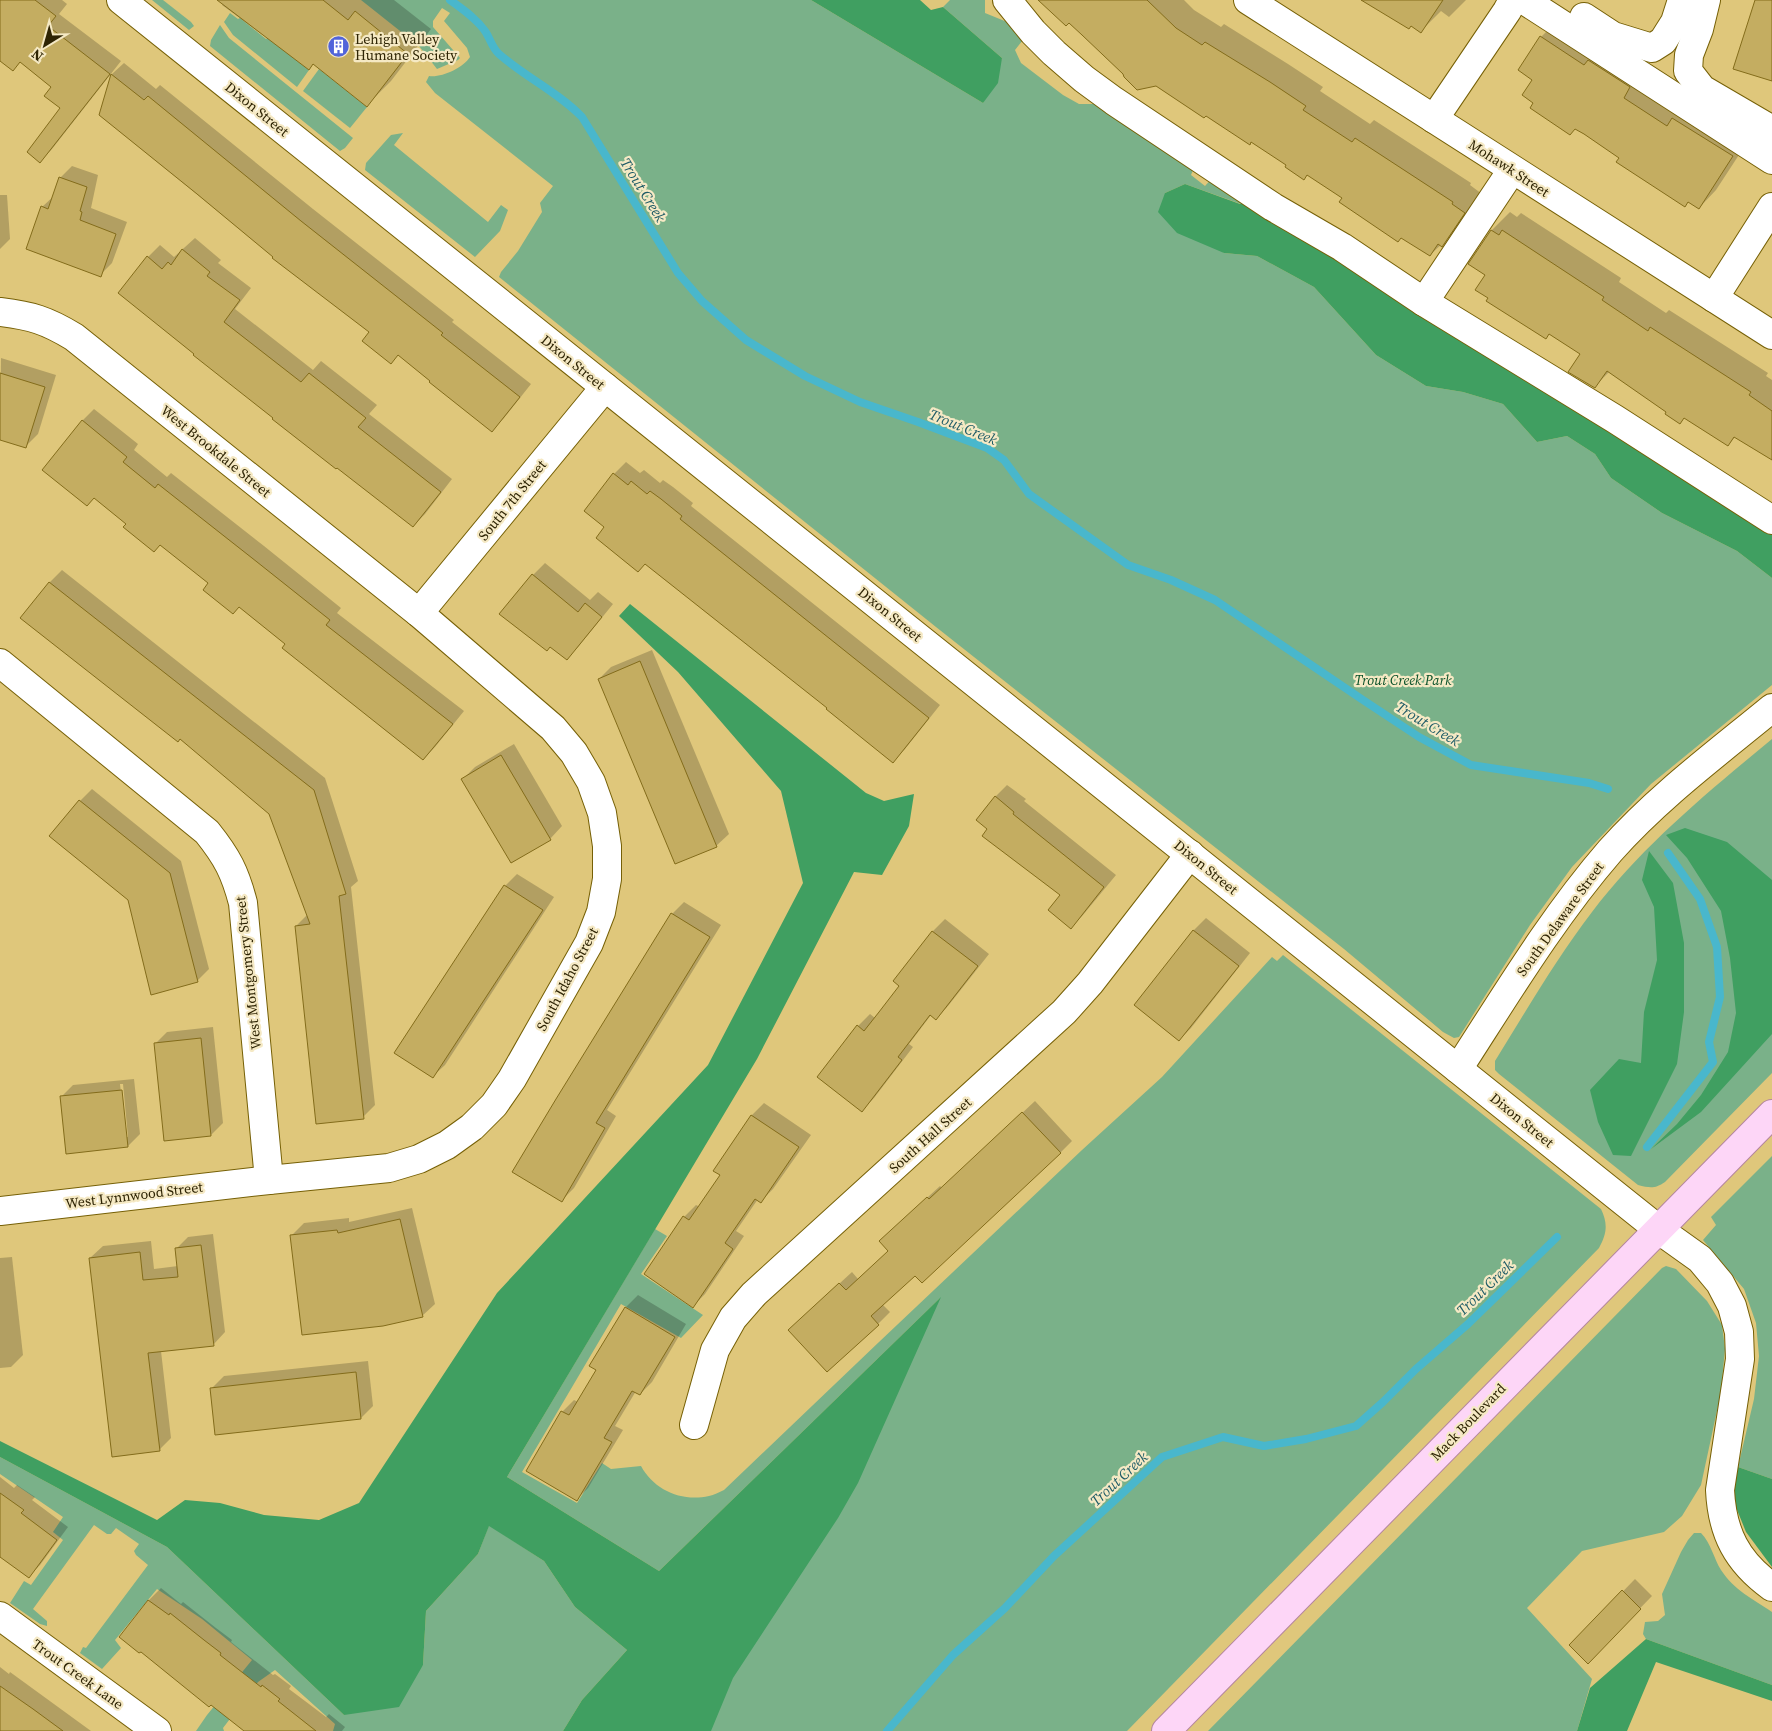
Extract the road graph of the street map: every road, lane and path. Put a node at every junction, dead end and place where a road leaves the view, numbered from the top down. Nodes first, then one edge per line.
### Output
1 (121, 0) edge
2 (1006, 0) edge
3 (1248, 0) edge
4 (1513, 0) edge
5 (1524, 0) edge
6 (1554, 0) edge
7 (1682, 0) edge
8 (1706, 0) edge
9 (1434, 120) junction
10 (1772, 130) edge
11 (1772, 160) edge
12 (1512, 170) junction
13 (1772, 207) edge
14 (1714, 298) junction
15 (1424, 302) junction
16 (0, 312) edge
17 (1772, 335) edge
18 (605, 387) junction
19 (1772, 520) edge
20 (419, 614) junction
21 (0, 663) edge
22 (1772, 708) edge
23 (1190, 854) junction
24 (1458, 1069) junction
25 (1772, 1114) edge
26 (269, 1180) junction
27 (0, 1211) edge
28 (1658, 1229) junction
29 (694, 1424) dead end
30 (1772, 1587) edge
31 (0, 1616) edge
32 (157, 1731) edge
33 (1166, 1731) edge

1 - 18 street, Dixon Street
2 - 15 street
3 - 9 street, Mohawk Street
4 - 9 street
5 - 11 street
6 - 7 street
8 - 10 street
9 - 12 street, Mohawk Street
12 - 14 street, Mohawk Street
12 - 15 street
13 - 14 street
14 - 17 street, Mohawk Street
15 - 19 street
16 - 20 street, West Brookdale Street
18 - 20 street, South 7th Street
18 - 23 street, Dixon Street
20 - 26 street, South Idaho Street
21 - 26 street, West Montgomery Street
22 - 24 street, South Delaware Street
23 - 24 street, Dixon Street
23 - 29 street, South Hall Street
24 - 28 street, Dixon Street
25 - 28 main road, Mack Boulevard
26 - 27 street, West Lynnwood Street
28 - 30 street, Dixon Street
28 - 33 main road, Mack Boulevard
31 - 32 street, Trout Creek Lane

